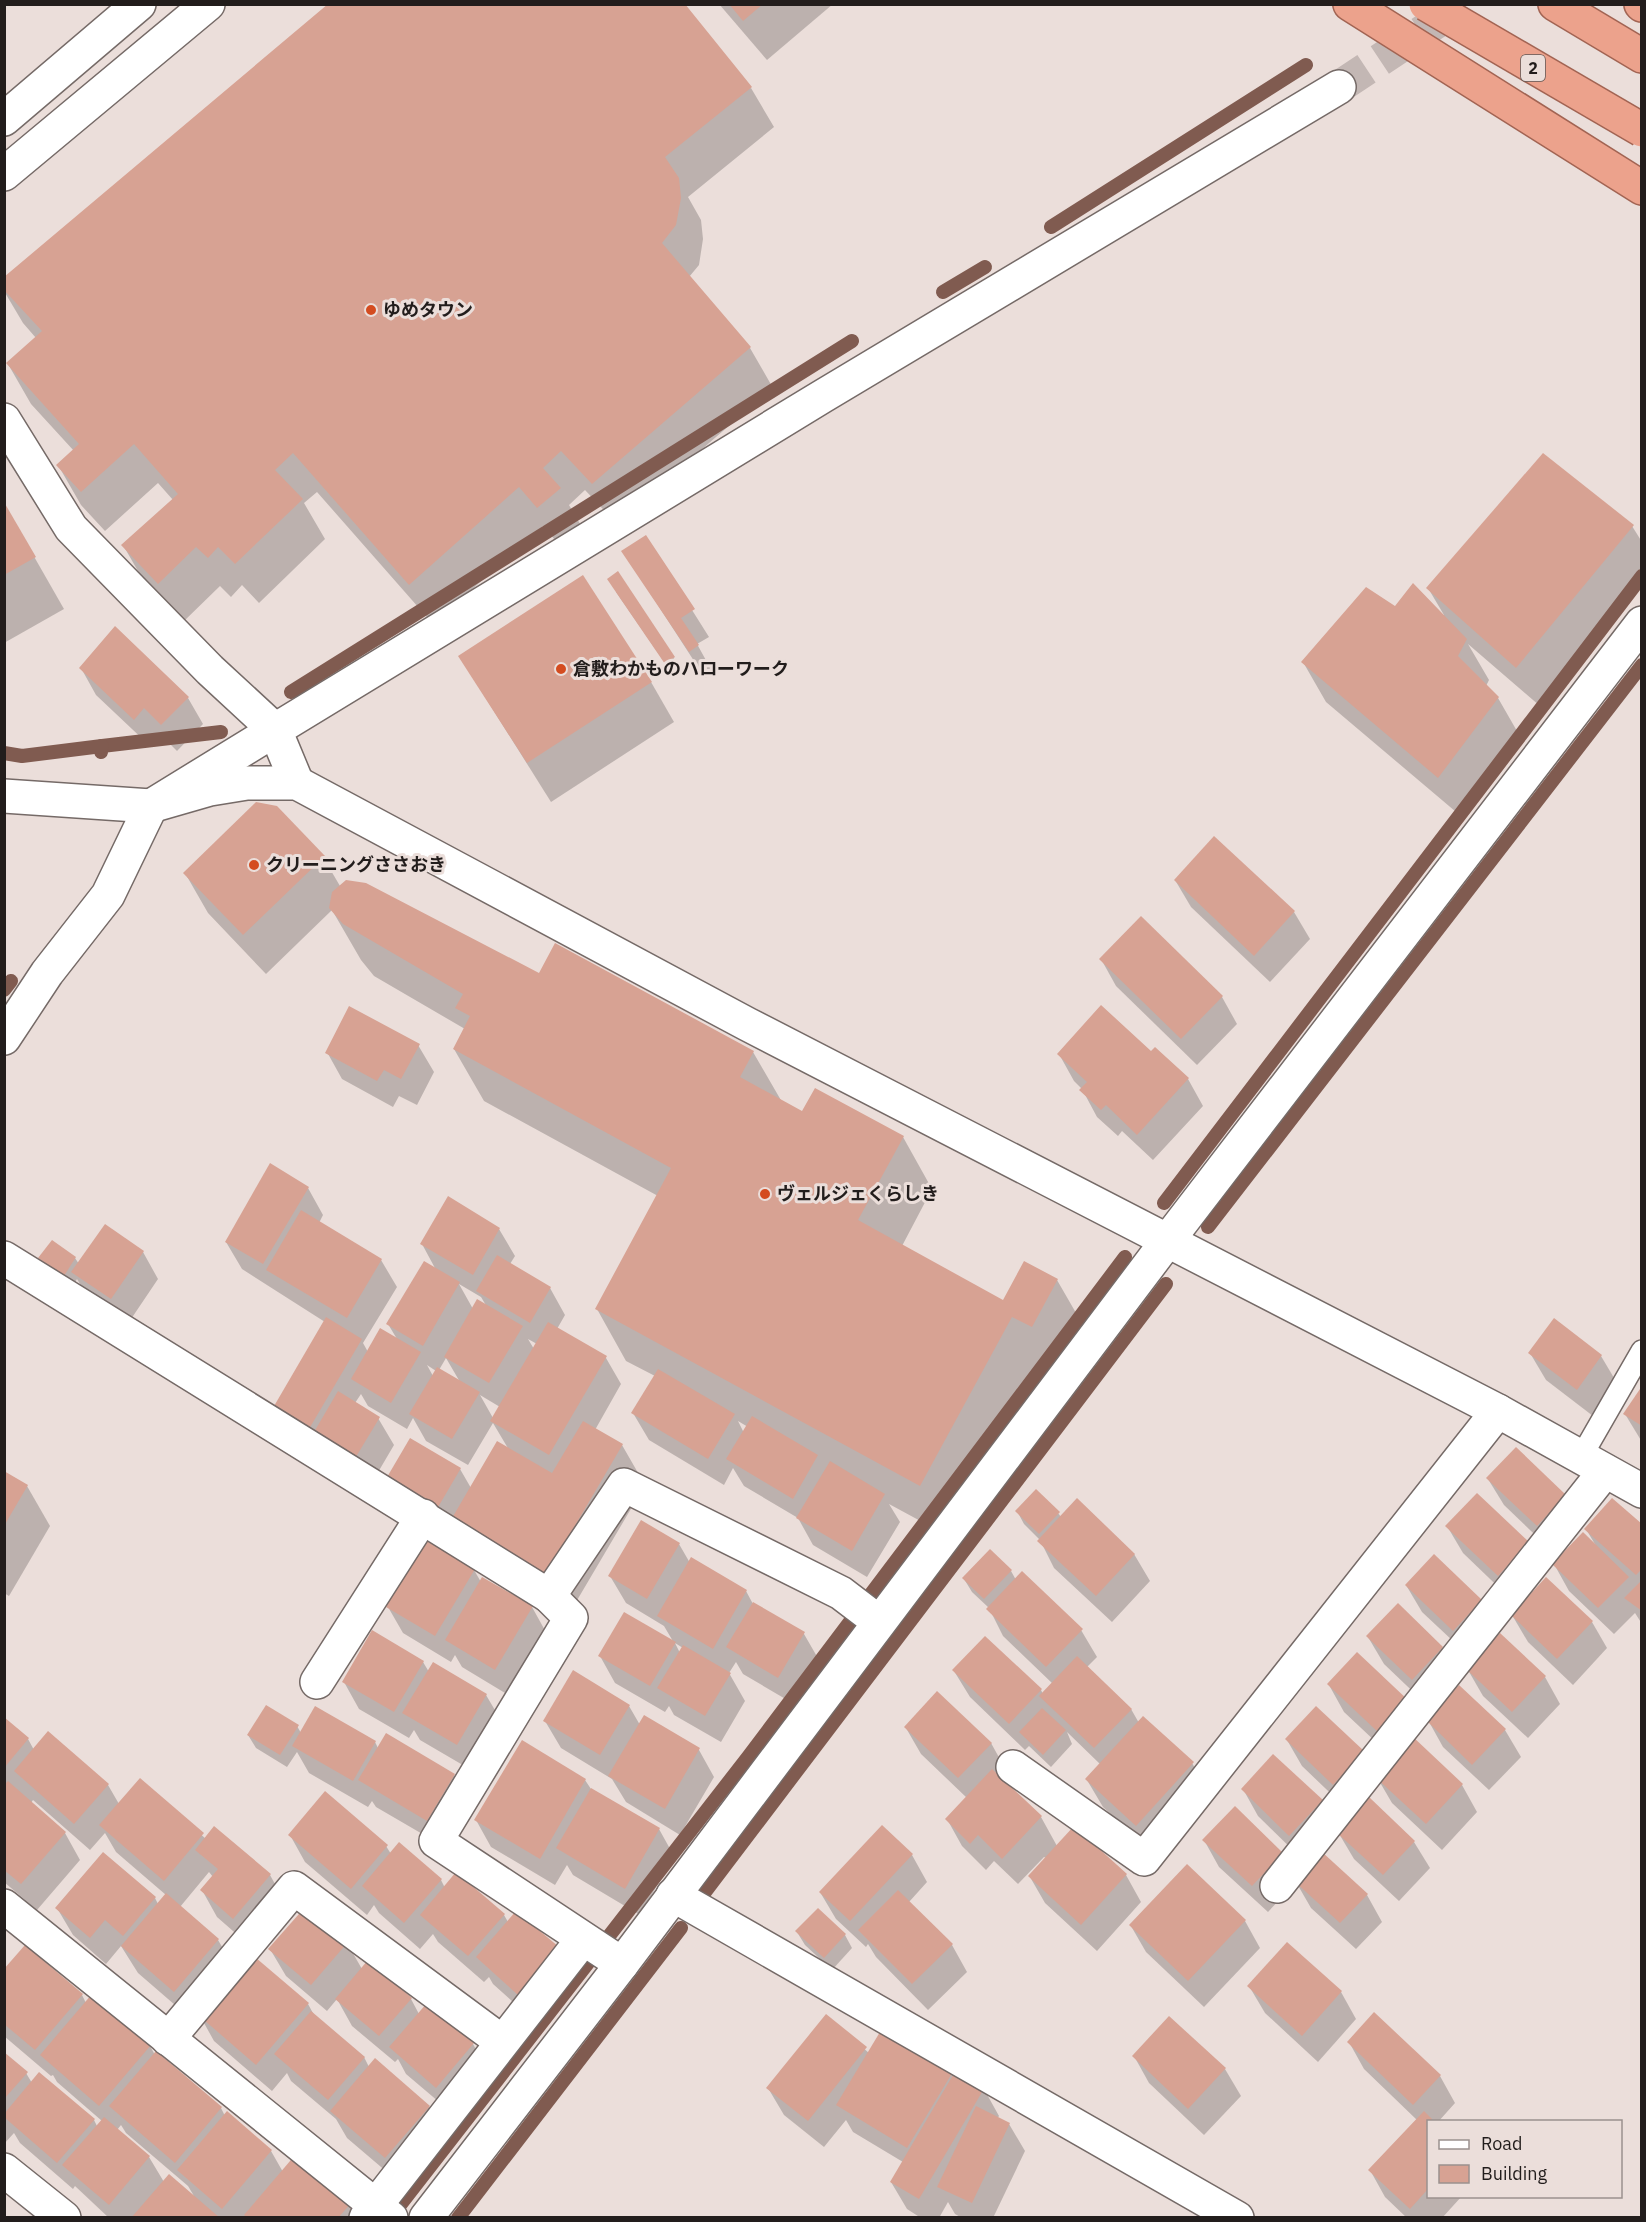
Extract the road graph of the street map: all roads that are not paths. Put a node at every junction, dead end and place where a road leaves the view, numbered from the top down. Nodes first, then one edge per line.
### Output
1 (139, 4) edge
2 (208, 4) edge
3 (1350, 4) edge
4 (1425, 4) edge
5 (1555, 4) edge
6 (1641, 56) edge
7 (1339, 87) tunnel mouth
8 (4, 119) edge
9 (1641, 130) edge
10 (4, 174) edge
11 (1641, 188) edge
12 (4, 420) edge
13 (1641, 624) edge
14 (275, 730) junction
15 (297, 783) junction
16 (4, 796) edge
17 (151, 806) junction
18 (4, 1038) edge
19 (1168, 1240) junction
20 (4, 1258) edge
21 (1641, 1351) edge
22 (1498, 1411) junction
23 (1593, 1464) junction
24 (1641, 1491) edge
25 (423, 1516) junction
26 (549, 1596) junction
27 (865, 1611) junction
28 (317, 1682) dead end
29 (1013, 1767) dead end
30 (1277, 1886) dead end
31 (674, 1895) junction
32 (10, 1921) edge
33 (602, 1951) junction
34 (168, 2039) junction
35 (501, 2041) junction
36 (4, 2170) edge
37 (379, 2213) edge
38 (64, 2217) edge
39 (426, 2217) edge
40 (1237, 2217) edge

1 - 8 street
2 - 10 street
3 - 11 highway
4 - 9 highway, 2, bridge
5 - 6 highway
7 - 14 street
12 - 14 street
13 - 19 street
14 - 15 street
14 - 17 street
15 - 17 street
15 - 19 street
16 - 17 street
17 - 18 street
19 - 22 street
19 - 27 street
20 - 25 street
21 - 23 lane
22 - 23 street
22 - 29 street
23 - 24 street
23 - 30 street
25 - 26 street
25 - 28 street
26 - 27 street
26 - 33 street
27 - 31 street
31 - 33 street
31 - 40 street
32 - 34 street
33 - 35 street
33 - 39 street
34 - 35 street
34 - 37 street
35 - 37 street
36 - 38 street

